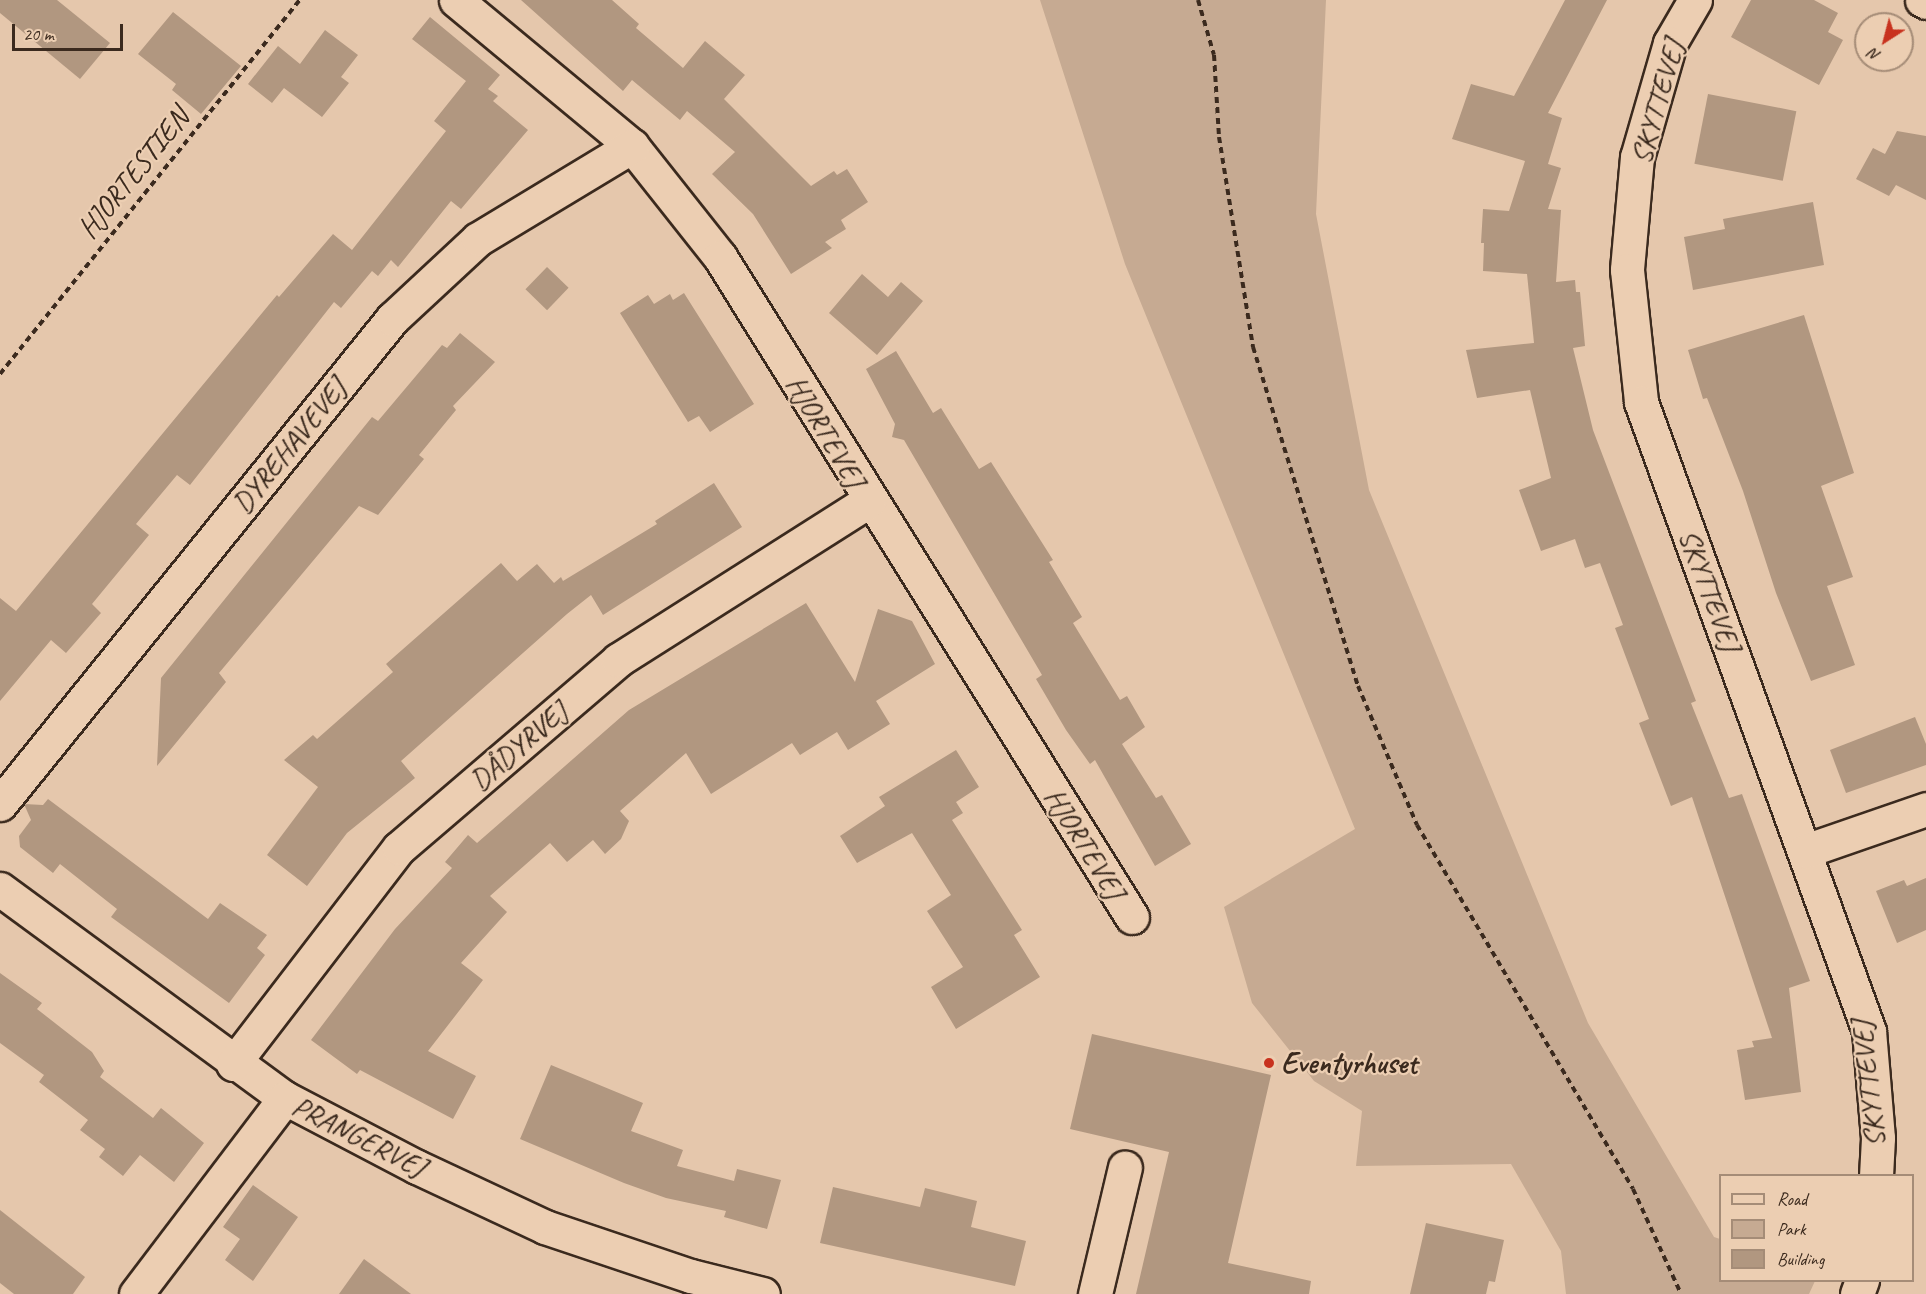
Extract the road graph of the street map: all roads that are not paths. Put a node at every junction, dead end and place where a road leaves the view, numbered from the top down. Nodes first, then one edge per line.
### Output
1 (456, 0) edge
2 (1695, 0) edge
3 (632, 146) junction
4 (869, 501) junction
5 (0, 804) edge
6 (1926, 810) edge
7 (1805, 851) junction
8 (0, 890) edge
9 (1132, 917) dead end
10 (233, 1064) junction
11 (285, 1098) junction
12 (1125, 1167) dead end
13 (1876, 1174) edge
14 (688, 1285) edge
15 (136, 1294) edge
16 (763, 1294) edge
17 (1095, 1294) edge

1 - 3 street, HJORTEVEJ
2 - 7 street, SKYTTEVEJ
3 - 4 street, HJORTEVEJ
3 - 5 street, DYREHAVEVEJ
4 - 9 street, HJORTEVEJ
4 - 10 street, DÅDYRVEJ
6 - 7 street
7 - 13 street, SKYTTEVEJ
8 - 10 street, PRANGERVEJ
10 - 11 street, PRANGERVEJ
11 - 14 street, PRANGERVEJ
11 - 15 street
12 - 17 street
14 - 16 street, PRANGERVEJ

